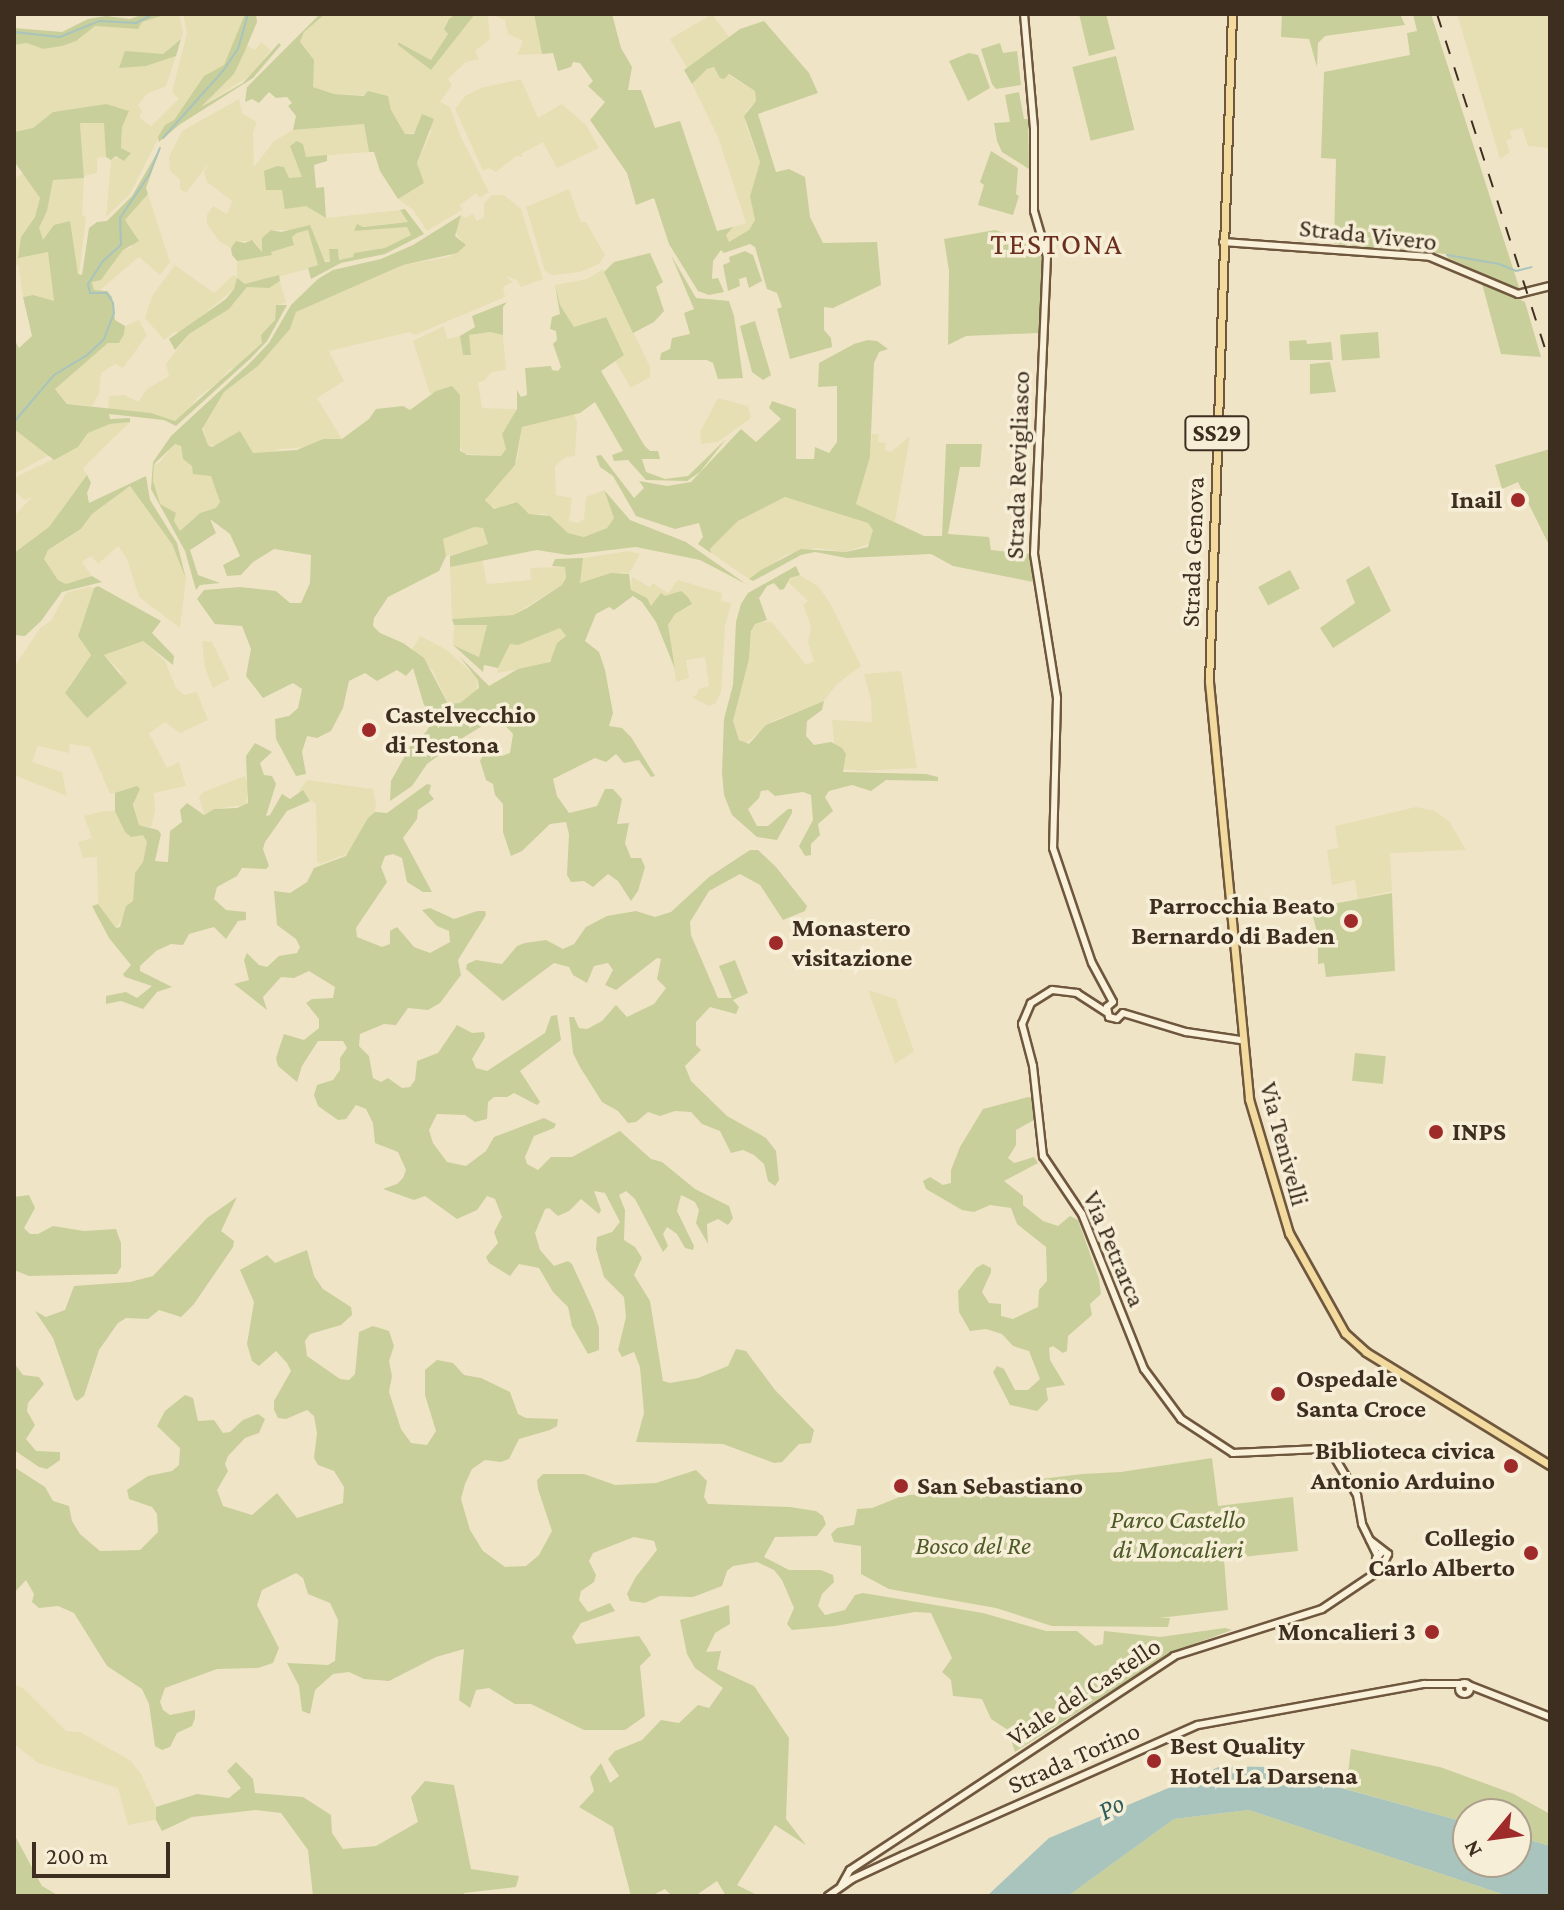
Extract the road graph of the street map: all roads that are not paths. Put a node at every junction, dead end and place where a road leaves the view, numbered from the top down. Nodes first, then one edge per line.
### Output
1 (1024, 14) edge
2 (1232, 14) edge
3 (1223, 242) junction
4 (1550, 286) edge
5 (1095, 1002) junction
6 (1111, 1003) junction
7 (1106, 1012) junction
8 (1123, 1013) junction
9 (1240, 1041) junction
10 (1550, 1465) edge
11 (1380, 1558) joint
12 (1462, 1686) junction
13 (1490, 1694) junction
14 (1550, 1717) edge
15 (841, 1886) junction
16 (828, 1896) edge

1 - 6 street, Strada Revigliasco
2 - 3 main road, Strada Genova / SS29
3 - 4 street, Strada Vivero
3 - 9 main road, Strada Genova / SS29
5 - 6 street, Via Petrarca
5 - 7 street, Via Petrarca
5 - 11 street, Via Petrarca
6 - 7 street
6 - 8 street
7 - 8 street
8 - 9 street
9 - 10 main road, Via Tenivelli
11 - 15 street, Viale del Castello
12 - 13 street, Strada Torino
12 - 13 street, Strada Torino
12 - 15 street, Strada Torino
13 - 14 street, Strada Torino
15 - 16 street, Strada Torino

